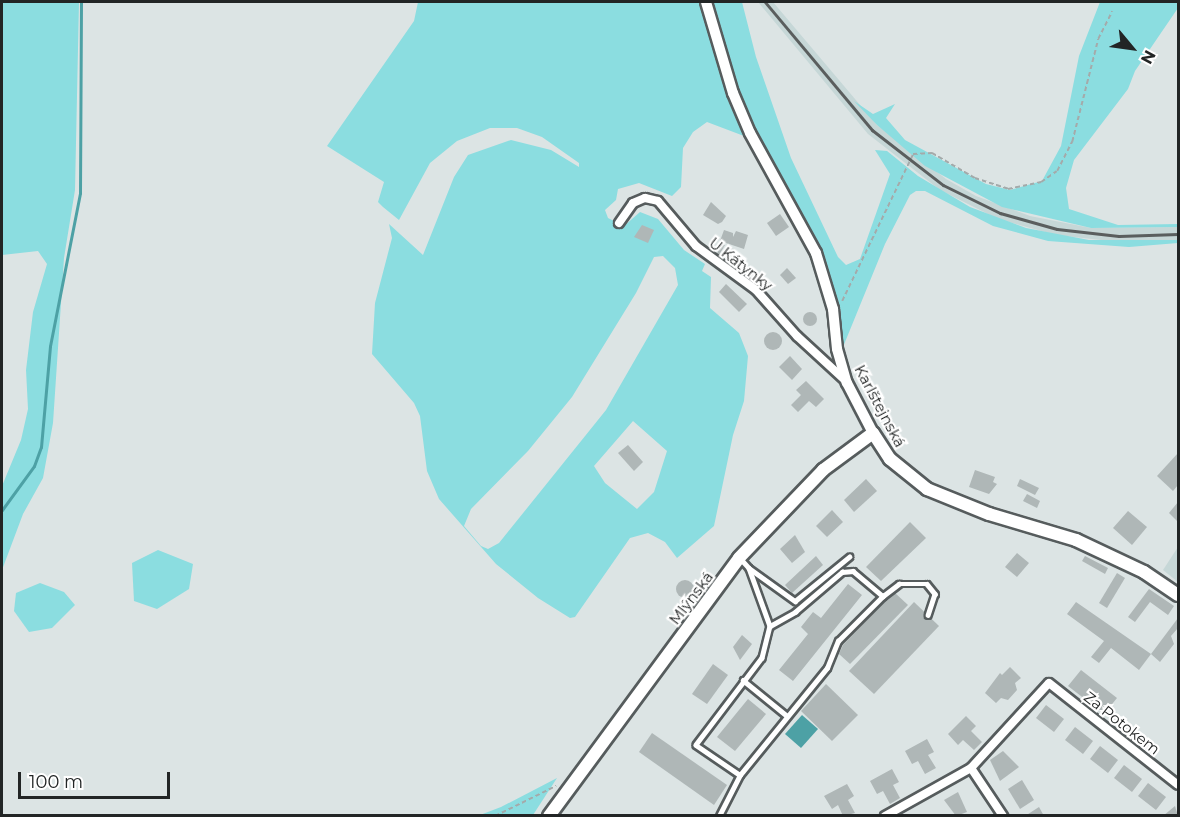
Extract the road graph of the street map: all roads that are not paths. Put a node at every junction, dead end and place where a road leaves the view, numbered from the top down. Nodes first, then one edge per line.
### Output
1 (706, 2) edge
2 (619, 223) dead end
3 (847, 382) junction
4 (873, 433) junction
5 (849, 557) dead end
6 (740, 558) junction
7 (749, 568) junction
8 (883, 596) junction
9 (1179, 596) edge
10 (928, 615) dead end
11 (770, 626) junction
12 (743, 680) junction
13 (786, 715) junction
14 (971, 768) junction
15 (740, 775) junction
16 (1179, 785) edge
17 (549, 816) edge
18 (719, 816) edge
19 (885, 816) edge
20 (1003, 816) edge

1 - 3 street, Karlštejnská
2 - 3 street, U Kátynky
3 - 4 street, Karlštejnská
4 - 6 main road, Mlýnská
4 - 9 main road, Karlštejnská
5 - 7 lane
6 - 7 lane
6 - 17 main road, Mlýnská
7 - 11 lane
8 - 10 lane
8 - 11 lane
8 - 13 lane
11 - 12 lane
12 - 13 lane
12 - 15 lane
13 - 15 lane
14 - 16 street, Za Potokem
14 - 19 street
14 - 20 street
15 - 18 lane

